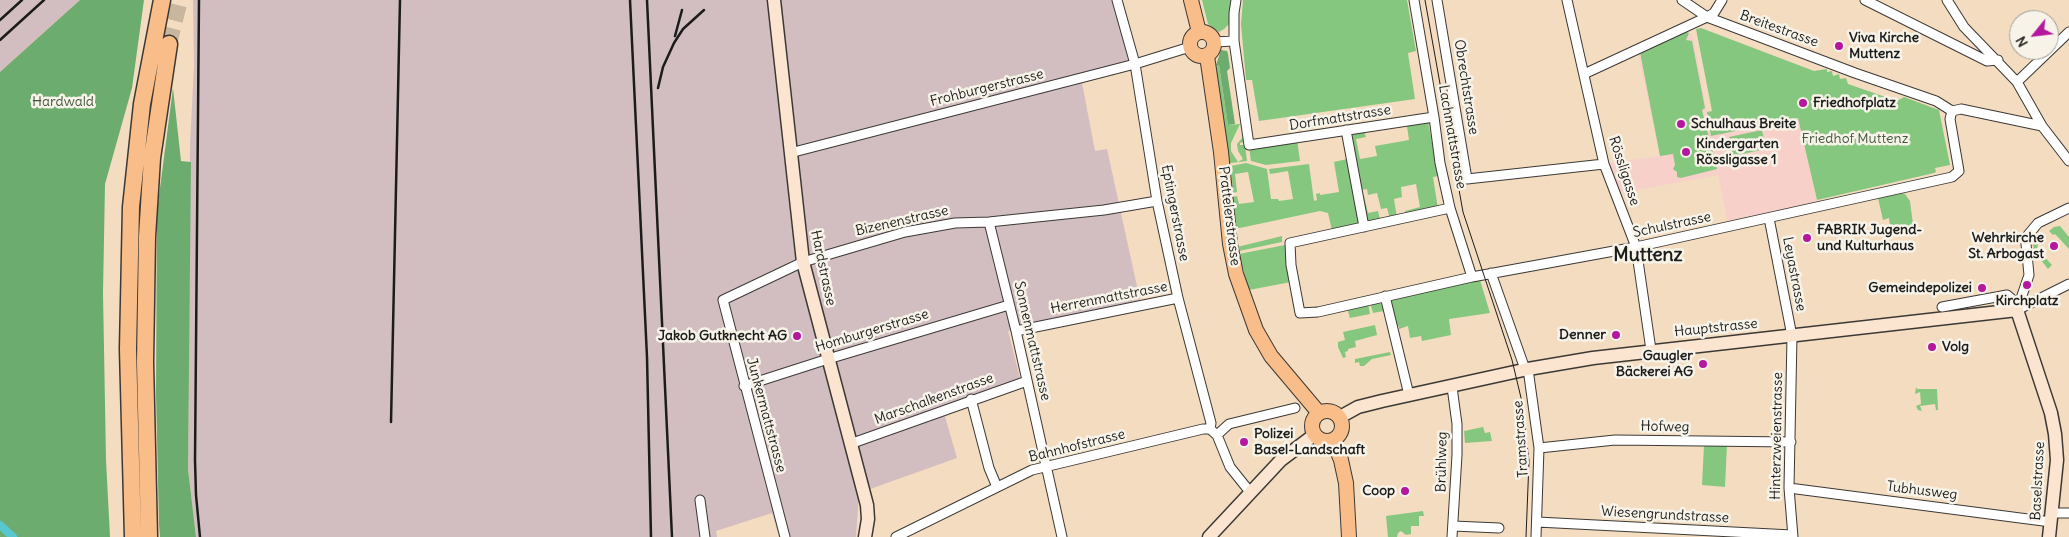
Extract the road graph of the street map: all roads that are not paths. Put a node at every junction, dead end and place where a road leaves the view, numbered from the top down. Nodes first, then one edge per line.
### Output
1 (162, 0) edge
2 (774, 0) edge
3 (1117, 0) edge
4 (1191, 0) edge
5 (1236, 0) edge
6 (1414, 0) edge
7 (1437, 0) edge
8 (1567, 0) edge
9 (1682, 0) edge
10 (1722, 0) edge
11 (1865, 0) edge
12 (1947, 0) edge
13 (1707, 17) junction
14 (1199, 32) junction
15 (2069, 32) edge
16 (1234, 41) junction
17 (1214, 42) junction
18 (169, 44) tunnel mouth
19 (1190, 47) junction
20 (1207, 56) junction
21 (1998, 60) junction
22 (1135, 64) junction
23 (1584, 74) junction
24 (2017, 82) junction
25 (1952, 110) junction
26 (1434, 118) junction
27 (2042, 126) junction
28 (1346, 130) junction
29 (790, 153) junction
30 (2069, 161) edge
31 (1604, 164) junction
32 (1157, 201) junction
33 (1450, 208) junction
34 (2069, 208) edge
35 (1769, 218) junction
36 (989, 222) junction
37 (1364, 227) junction
38 (1636, 247) junction
39 (803, 262) junction
40 (1491, 273) junction
41 (1472, 277) junction
42 (2069, 284) edge
43 (1385, 296) junction
44 (1178, 298) junction
45 (722, 300) joint
46 (1009, 305) junction
47 (1942, 307) dead end
48 (2018, 310) junction
49 (1016, 331) junction
50 (1792, 336) junction
51 (1650, 350) junction
52 (828, 359) junction
53 (1526, 369) junction
54 (1026, 380) junction
55 (744, 386) junction
56 (1452, 387) junction
57 (1409, 395) junction
58 (971, 399) junction
59 (1295, 408) dead end
60 (1319, 413) junction
61 (1340, 417) junction
62 (1213, 432) junction
63 (1314, 435) junction
64 (1333, 441) junction
65 (1791, 442) junction
66 (850, 444) junction
67 (1539, 448) junction
68 (1046, 467) junction
69 (997, 487) junction
70 (1789, 488) junction
71 (1250, 492) junction
72 (700, 500) dead end
73 (2069, 512) edge
74 (2052, 517) junction
75 (1537, 522) junction
76 (1453, 526) junction
77 (1499, 528) dead end
78 (1211, 536) edge
79 (1792, 536) edge
80 (133, 537) edge
81 (149, 537) edge
82 (705, 537) edge
83 (785, 537) edge
84 (865, 537) edge
85 (896, 537) edge
86 (1062, 537) edge
87 (1349, 537) edge
88 (1452, 537) edge
89 (1536, 537) edge
90 (2049, 537) edge

1 - 80 highway
2 - 29 street, Hardstrasse
3 - 22 street, Eptingerstrasse
4 - 14 main road
5 - 16 street
6 - 26 street, Lachmattstrasse
7 - 31 street, Obrechtstrasse
8 - 23 street, Rössligasse
9 - 13 street, Breitestrasse
10 - 13 street
11 - 21 street
12 - 21 street
13 - 23 street
13 - 25 street, Breitestrasse
14 - 17 main road
14 - 19 main road
15 - 24 street
16 - 17 street
16 - 28 street, Dorfmattstrasse
17 - 20 main road
18 - 81 highway
19 - 20 main road
19 - 22 street, Frohburgerstrasse
20 - 60 main road, Prattelerstrasse
21 - 24 street
22 - 29 street, Frohburgerstrasse
22 - 32 street, Eptingerstrasse
23 - 31 street, Rössligasse
24 - 27 street
25 - 27 street, Breitestrasse
25 - 35 street, Schulstrasse
26 - 28 street, Dorfmattstrasse
26 - 33 street, Lachmattstrasse
27 - 30 street
28 - 37 street
29 - 39 street, Hardstrasse
31 - 38 street, Rössligasse
32 - 36 street, Bizenenstrasse
32 - 44 street, Eptingerstrasse
33 - 37 street
33 - 41 street, Lachmattstrasse
34 - 48 street
35 - 38 street, Schulstrasse
35 - 50 street, Leyastrasse
36 - 39 street, Bizenenstrasse
36 - 46 street, Sonnenmattstrasse
37 - 43 street, Schulstrasse
38 - 40 street, Schulstrasse
38 - 51 street, Rössligasse
39 - 45 street, Bizenenstrasse
39 - 52 street, Hardstrasse
40 - 41 street, Schulstrasse
40 - 53 street, Tramstrasse
41 - 43 street, Schulstrasse
42 - 48 street
43 - 57 street
44 - 49 street, Herrenmattstrasse
44 - 62 street, Eptingerstrasse
45 - 55 street, Junkermattstrasse
46 - 49 street, Sonnenmattstrasse
46 - 52 street, Homburgerstrasse
47 - 48 street
48 - 50 street, Hauptstrasse
48 - 74 street, Baselstrasse
49 - 54 street, Sonnenmattstrasse
50 - 51 street, Hauptstrasse
50 - 65 street, Hinterzweienstrasse
51 - 53 street, Hauptstrasse
52 - 55 street, Homburgerstrasse
52 - 66 street, Hardstrasse
53 - 56 street, Hauptstrasse
53 - 67 street, Tramstrasse
54 - 58 street, Marschalkenstrasse
54 - 68 street, Sonnenmattstrasse
55 - 83 street, Junkermattstrasse
56 - 57 street, Hauptstrasse
56 - 76 street, Brühlweg
57 - 61 street, Hauptstrasse
58 - 66 street, Marschalkenstrasse
58 - 69 street
59 - 62 street, Bahnhofstrasse
60 - 61 main road
60 - 63 main road
61 - 64 main road
62 - 68 street, Bahnhofstrasse
62 - 71 street
63 - 64 main road
63 - 71 street
64 - 87 main road
65 - 67 street, Hofweg
65 - 70 street, Hinterzweienstrasse
66 - 84 street, Hardstrasse
67 - 75 street, Tramstrasse
68 - 69 street, Bahnhofstrasse
68 - 86 street, Sonnenmattstrasse
69 - 85 street, Bahnhofstrasse
70 - 74 street, Tubhusweg
70 - 79 street, Hinterzweienstrasse
71 - 78 street
72 - 82 street
73 - 74 street, Tubhusweg
74 - 90 street, Baselstrasse
75 - 79 street, Wiesengrundstrasse
75 - 89 street, Tramstrasse
76 - 77 street
76 - 88 street, Brühlweg

